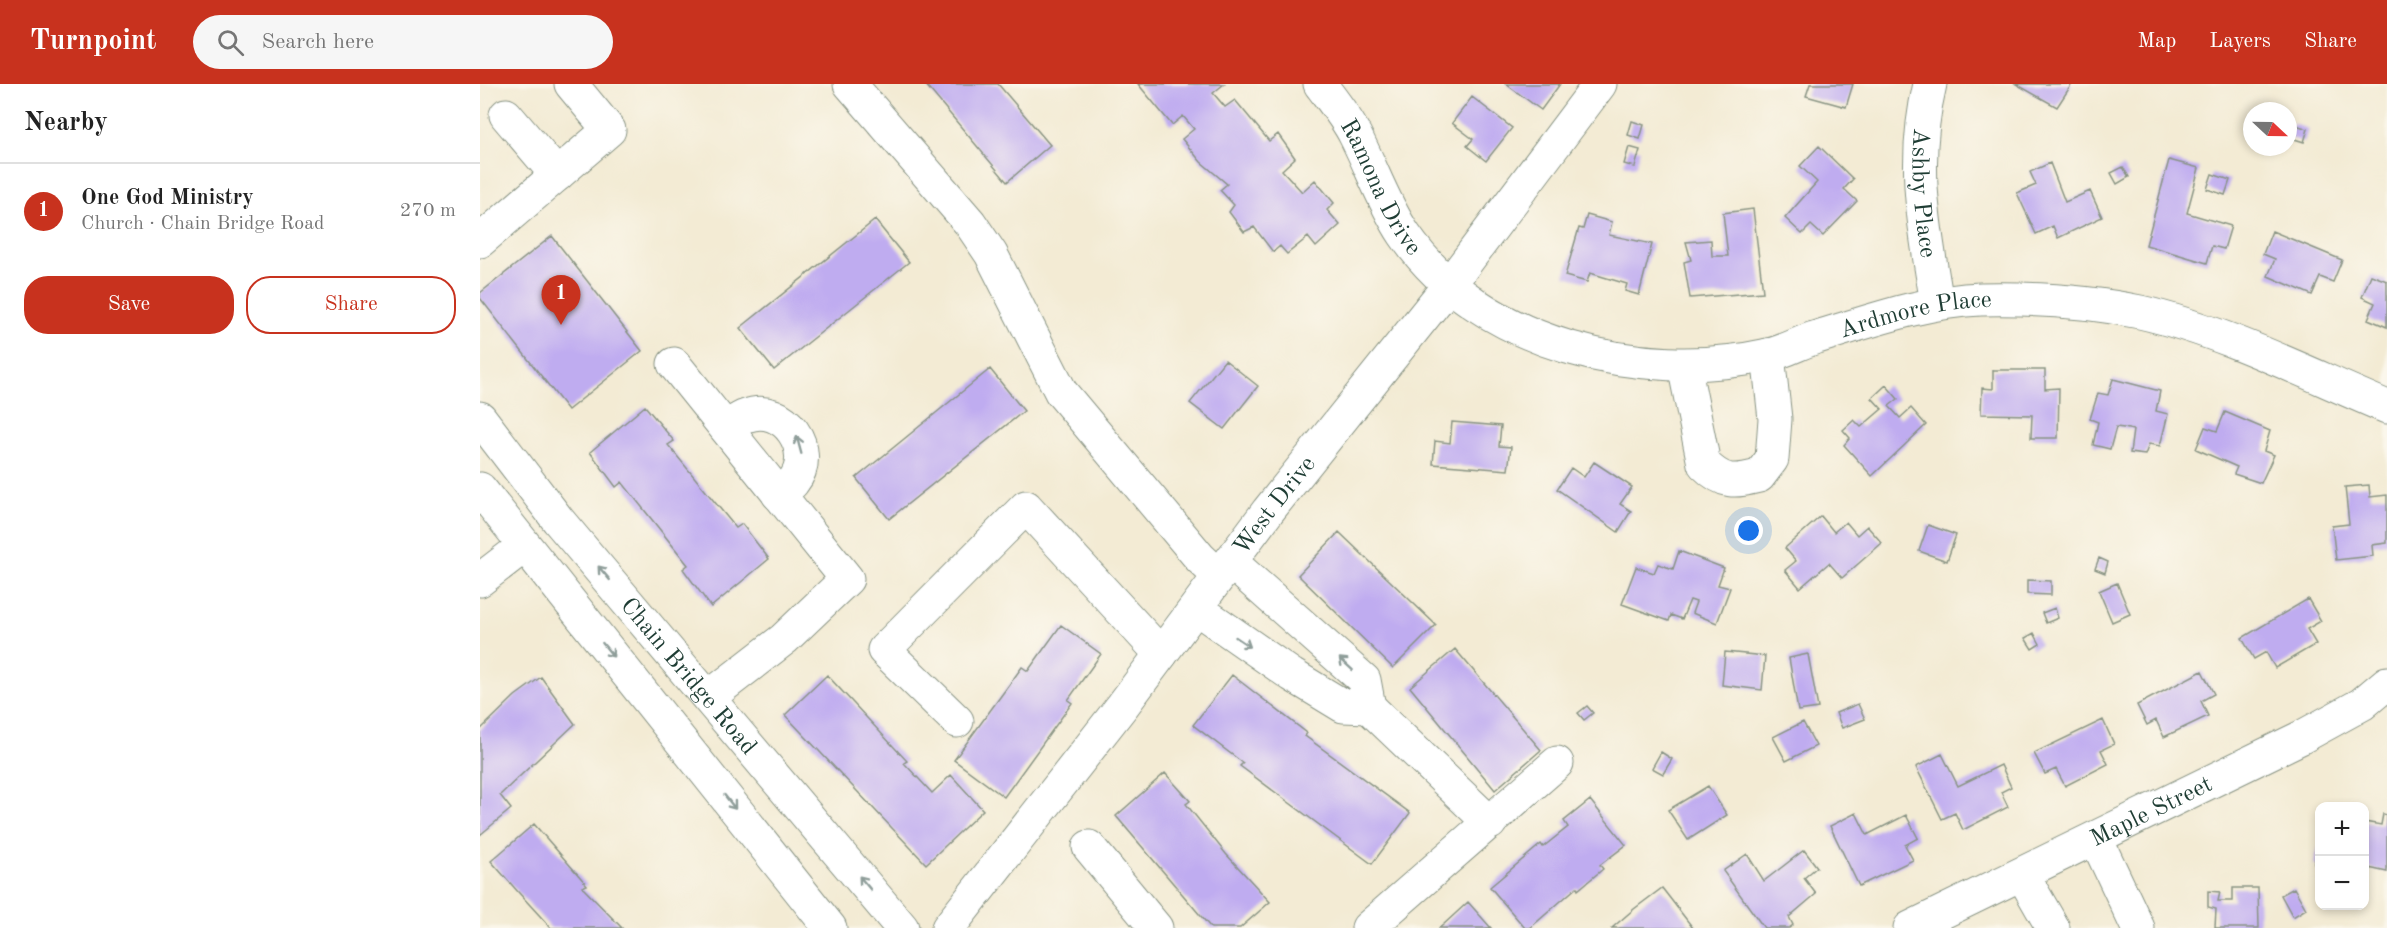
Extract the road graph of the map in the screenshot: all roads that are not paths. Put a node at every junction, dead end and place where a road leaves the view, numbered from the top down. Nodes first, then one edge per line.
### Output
1 (571, 84) edge
2 (850, 84) edge
3 (1320, 84) edge
4 (1600, 84) edge
5 (1930, 84) edge
6 (506, 115) dead end
7 (557, 176) junction
8 (480, 241) edge
9 (1449, 285) junction
10 (1937, 303) junction
11 (1768, 355) junction
12 (674, 364) dead end
13 (1684, 365) junction
14 (2387, 407) edge
15 (480, 418) edge
16 (726, 428) junction
17 (480, 489) edge
18 (778, 494) junction
19 (524, 546) junction
20 (1225, 569) junction
21 (480, 580) edge
22 (1196, 608) junction
23 (1161, 654) junction
24 (2385, 689) edge
25 (709, 697) junction
26 (1369, 706) junction
27 (957, 721) dead end
28 (1557, 763) dead end
29 (1490, 823) junction
30 (2096, 839) junction
31 (1089, 847) dead end
32 (2022, 874) junction
33 (830, 928) edge
34 (902, 928) edge
35 (948, 928) edge
36 (1156, 928) edge
37 (1368, 928) edge
38 (1910, 928) edge
39 (2053, 928) edge
40 (2138, 928) edge

1 - 7 street
2 - 20 street
3 - 9 street, Ramona Drive
4 - 9 street, West Drive
5 - 10 street, Ashby Place
6 - 7 street
7 - 8 street
9 - 13 street, Ardmore Place
9 - 20 street, West Drive
10 - 11 street, Ardmore Place
10 - 14 street, Ardmore Place
11 - 13 street, Ardmore Place
11 - 13 street
12 - 16 street
25 -> 15 street, Chain Bridge Road
16 - 18 street
18 -> 16 street
17 - 19 street, Chain Bridge Road
18 - 25 street
19 - 21 street
19 -> 33 street, Chain Bridge Road
20 - 22 street, West Drive
26 -> 20 street
22 - 23 street, West Drive
22 -> 26 street
23 - 27 street
23 - 35 street, West Drive
24 - 30 street, Maple Street
34 -> 25 street, Chain Bridge Road
26 - 29 street
28 - 29 street
29 - 37 street
30 - 32 street, Maple Street
30 - 40 street
31 - 36 street
32 - 38 street, Maple Street
32 - 39 street

